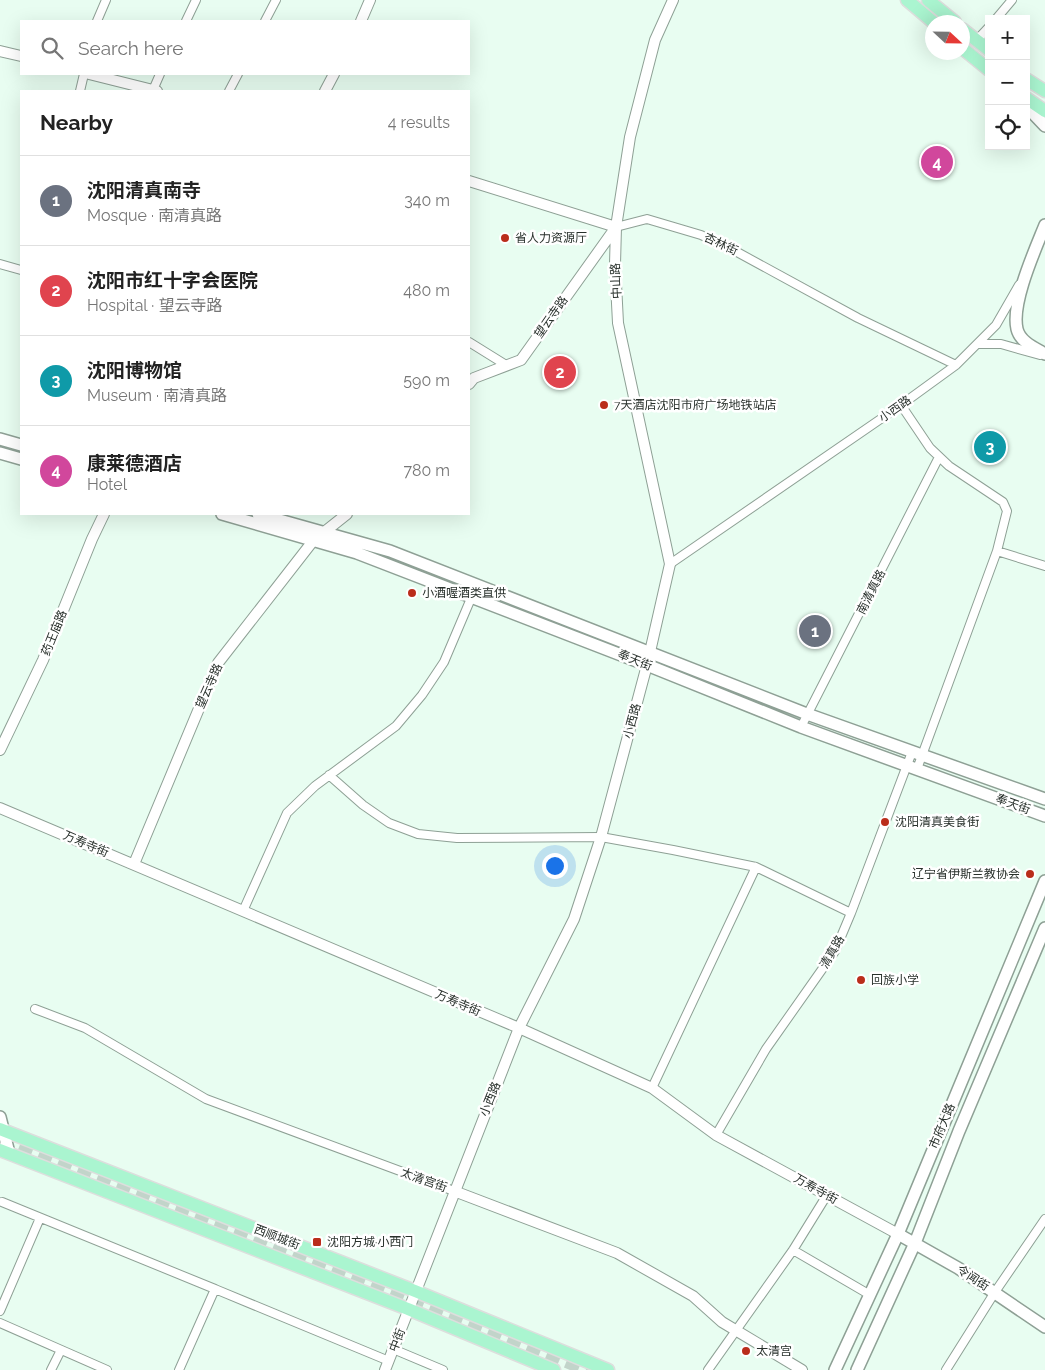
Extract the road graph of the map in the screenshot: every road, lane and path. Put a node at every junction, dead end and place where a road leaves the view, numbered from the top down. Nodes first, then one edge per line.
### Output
1 (106, 0) edge
2 (196, 0) edge
3 (276, 0) edge
4 (370, 0) edge
5 (673, 0) edge
6 (907, 0) edge
7 (928, 0) edge
8 (1012, 0) edge
9 (925, 15) edge
10 (946, 15) edge
11 (999, 15) edge
12 (97, 20) edge
13 (186, 20) edge
14 (266, 20) edge
15 (361, 20) edge
16 (985, 31) edge
17 (970, 36) edge
18 (976, 41) junction
19 (985, 47) edge
20 (0, 51) edge
21 (970, 55) edge
22 (20, 56) edge
23 (985, 67) edge
24 (84, 75) edge
25 (93, 75) edge
26 (160, 75) edge
27 (237, 75) edge
28 (333, 75) edge
29 (1030, 82) edge
30 (80, 90) edge
31 (151, 90) edge
32 (155, 90) edge
33 (230, 90) edge
34 (326, 90) edge
35 (1045, 91) edge
36 (1030, 101) edge
37 (1030, 110) edge
38 (1045, 111) edge
39 (1045, 126) edge
40 (470, 181) edge
41 (1045, 225) edge
42 (616, 226) junction
43 (0, 264) edge
44 (20, 270) edge
45 (1027, 270) junction
46 (470, 343) edge
47 (979, 344) junction
48 (1045, 355) edge
49 (956, 365) junction
50 (506, 366) junction
51 (470, 383) edge
52 (900, 406) junction
53 (0, 439) edge
54 (20, 445) edge
55 (0, 453) edge
56 (939, 457) junction
57 (20, 459) edge
58 (104, 515) edge
59 (226, 515) edge
60 (262, 515) edge
61 (346, 515) edge
62 (324, 531) junction
63 (313, 540) junction
64 (997, 551) junction
65 (670, 564) junction
66 (1045, 566) edge
67 (472, 596) junction
68 (650, 652) junction
69 (647, 665) junction
70 (807, 714) junction
71 (801, 727) junction
72 (0, 750) edge
73 (917, 753) junction
74 (912, 768) junction
75 (329, 775) junction
76 (1045, 799) edge
77 (0, 808) edge
78 (1045, 816) edge
79 (601, 837) junction
80 (134, 864) junction
81 (756, 867) junction
82 (1045, 881) edge
83 (243, 911) junction
84 (851, 913) junction
85 (1045, 928) edge
86 (35, 1009) dead end
87 (519, 1028) junction
88 (652, 1088) junction
89 (0, 1117) edge
90 (1, 1130) edge
91 (716, 1135) junction
92 (5, 1151) edge
93 (454, 1191) junction
94 (827, 1195) junction
95 (1, 1201) edge
96 (40, 1218) junction
97 (1045, 1219) edge
98 (898, 1234) junction
99 (915, 1243) junction
100 (793, 1250) junction
101 (215, 1289) junction
102 (415, 1291) junction
103 (865, 1292) dead end
104 (995, 1292) junction
105 (408, 1309) junction
106 (0, 1311) edge
107 (0, 1323) edge
108 (1045, 1327) edge
109 (737, 1330) junction
110 (393, 1349) junction
111 (61, 1350) junction
112 (387, 1366) edge
113 (51, 1370) edge
114 (107, 1370) edge
115 (179, 1370) edge
116 (443, 1370) edge
117 (554, 1370) edge
118 (608, 1370) edge
119 (708, 1370) edge
120 (802, 1370) edge
121 (835, 1370) edge
122 (857, 1370) edge
123 (946, 1370) edge

1 - 12 street
2 - 13 street
3 - 14 street
4 - 15 street
5 - 42 street, 中山路
6 - 9 main road
7 - 10 main road
8 - 11 street
16 - 18 street
17 - 18 main road
18 - 19 main road
20 - 22 street
21 - 23 main road
24 - 30 street
25 - 31 street
26 - 32 street
27 - 33 street
28 - 34 street
29 - 35 main road
36 - 38 main road
37 - 39 main road
40 - 42 street, 杏林街
41 - 45 main road
42 - 49 street, 杏林街
42 - 50 street, 望云寺路
42 - 65 street, 中山路
43 - 44 street
45 - 47 street, 小西路
45 - 48 main road
46 - 50 street
47 - 48 street
47 - 49 street, 小西路
49 - 52 street, 小西路
50 - 51 street, 望云寺路
52 - 56 street
52 - 65 street, 小西路
53 - 54 main road
55 - 57 main road
56 - 64 street
56 - 70 street, 南清真路
58 - 72 street, 药王庙路
59 - 63 main road, 奉天街
60 - 62 main road, 奉天街
61 - 62 street, 望云寺路
62 - 63 street, 望云寺路
62 - 68 main road, 奉天街
63 - 67 main road, 奉天街
63 - 80 street, 望云寺路
64 - 66 street
64 - 73 street
65 - 68 street, 小西路
67 - 69 main road, 奉天街
67 - 75 street
68 - 69 street, 小西路
68 - 70 main road, 奉天街
69 - 71 main road, 奉天街
69 - 79 street, 小西路
70 - 71 street, 南清真路
70 - 73 main road, 奉天街
71 - 74 main road, 奉天街
73 - 74 street, 清真路
73 - 74 street
73 - 76 main road, 奉天街
74 - 78 main road, 奉天街
74 - 84 street, 清真路
75 - 79 street
75 - 83 street
77 - 80 street, 万寿寺街
79 - 81 street
79 - 87 street, 小西路
80 - 83 street, 万寿寺街
81 - 84 street
81 - 88 street
82 - 98 main road, 市府大路
83 - 87 street, 万寿寺街
84 - 91 street, 清真路
85 - 99 main road, 市府大路
86 - 93 street, 太清宫街
87 - 88 street, 万寿寺街
87 - 93 street, 小西路
88 - 91 street, 万寿寺街
89 - 90 main road
90 - 92 main road
90 - 102 main road, 西顺城街
91 - 94 street, 万寿寺街
92 - 105 main road, 西顺城街
93 - 102 street, 小西路
93 - 109 street, 太清宫街
94 - 98 street, 万寿寺街
94 - 100 street
95 - 96 street
96 - 101 street
96 - 106 street
97 - 104 street
98 - 99 main road, 令闻街
98 - 121 main road, 市府大路
99 - 104 main road, 令闻街
99 - 122 main road, 市府大路
100 - 103 street
100 - 109 street
101 - 112 street
101 - 115 street
102 - 105 street, 小西路
102 - 118 main road, 西顺城街
104 - 108 main road, 令闻街
104 - 123 street
105 - 110 street, 中街
105 - 117 main road, 西顺城街
107 - 111 street
109 - 119 street
109 - 120 street, 太清宫街
110 - 112 street, 中街
110 - 116 street
111 - 113 street
111 - 114 street

